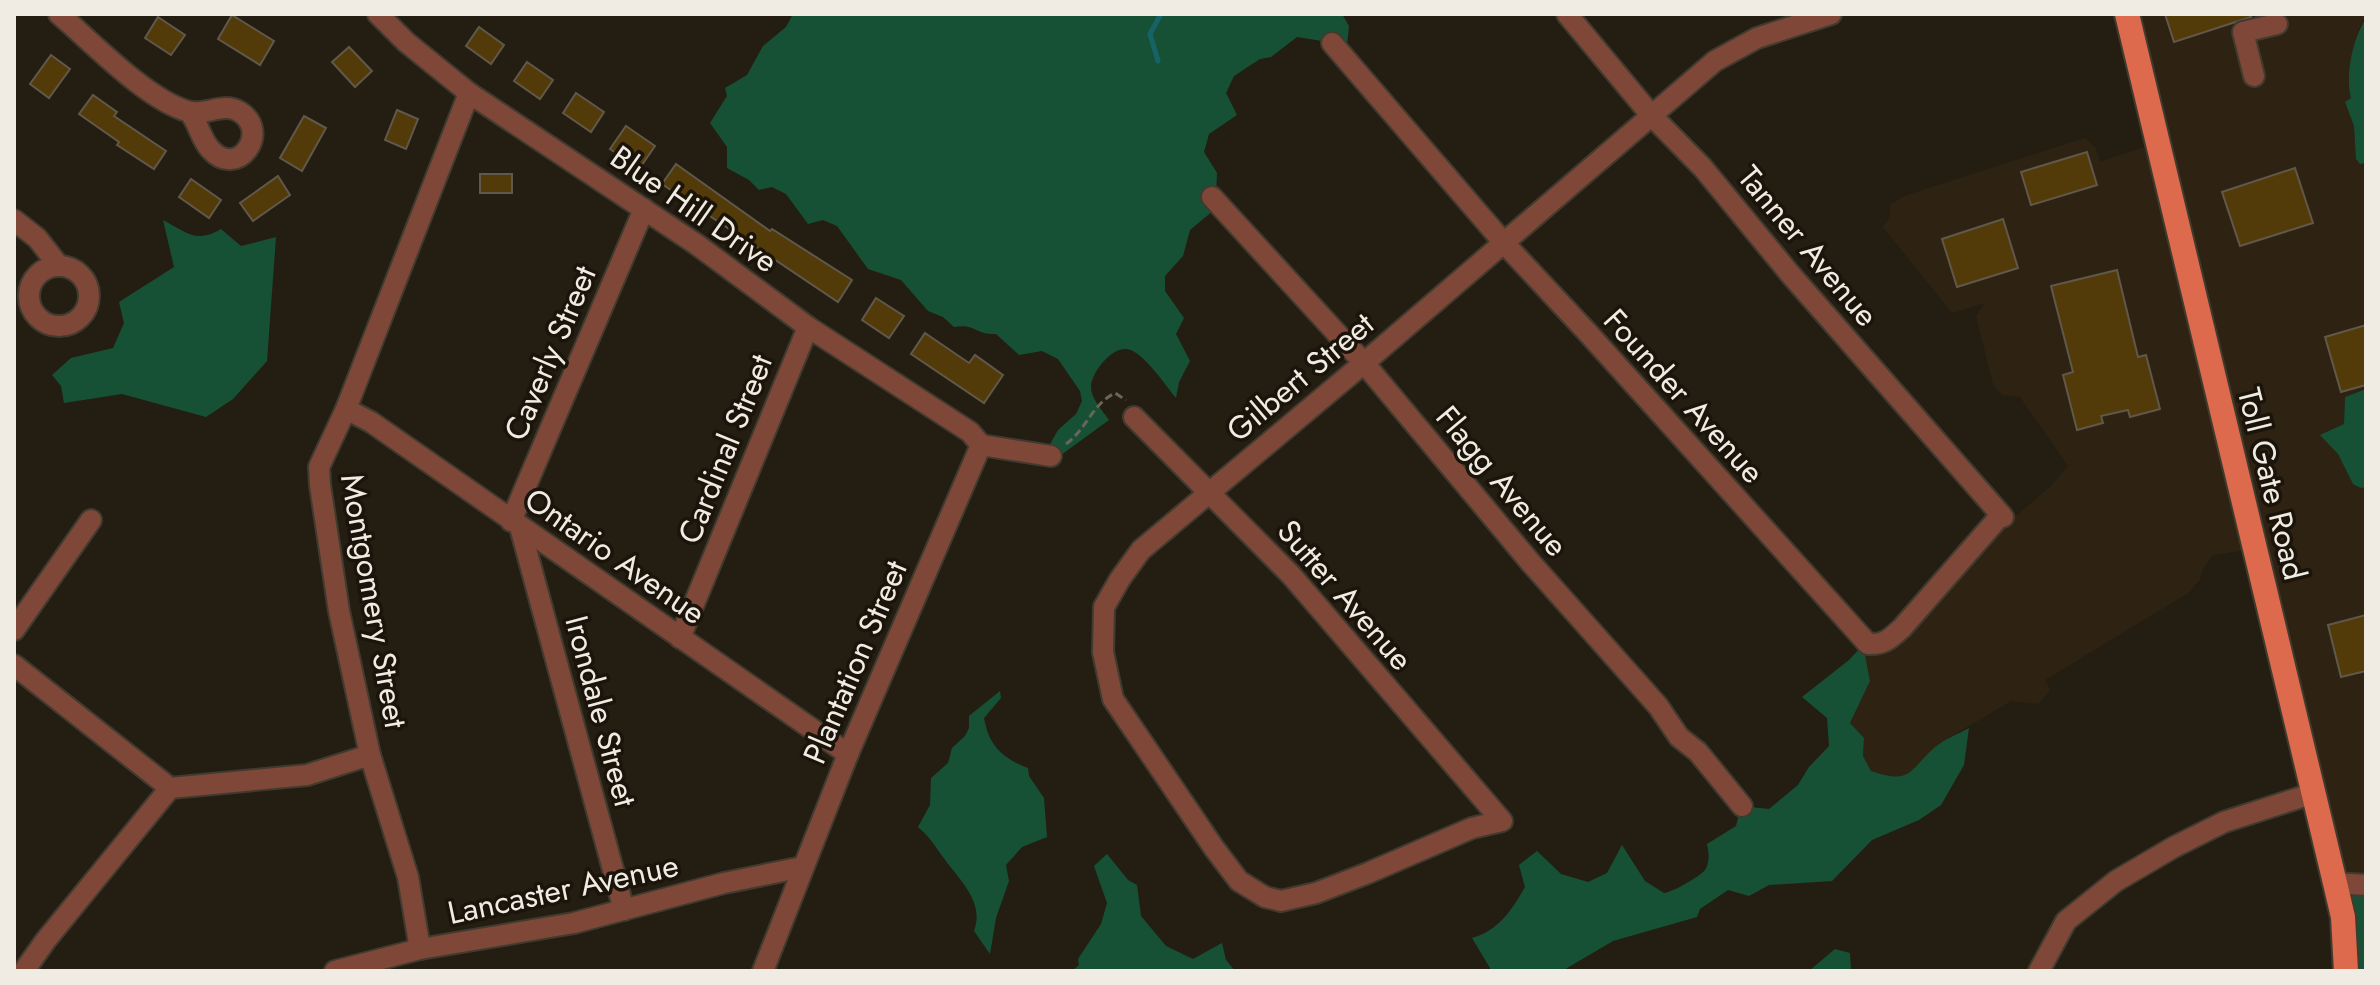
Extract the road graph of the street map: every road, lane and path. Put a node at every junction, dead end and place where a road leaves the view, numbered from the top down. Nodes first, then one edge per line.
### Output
1 (59, 14) edge
2 (378, 14) edge
3 (1567, 14) edge
4 (2127, 14) edge
5 (1825, 15) edge
6 (2277, 24) dead end
7 (1332, 43) dead end
8 (2254, 76) dead end
9 (469, 93) junction
10 (190, 113) dead end
11 (1651, 115) junction
12 (1212, 197) dead end
13 (644, 209) junction
14 (14, 220) edge
15 (1504, 243) junction
16 (59, 266) dead end
17 (808, 327) junction
18 (1364, 363) junction
19 (346, 409) junction
20 (1134, 417) joint
21 (981, 445) junction
22 (1051, 456) joint
23 (1211, 492) junction
24 (2002, 516) joint
25 (91, 520) dead end
26 (516, 524) junction
27 (14, 630) edge
28 (680, 638) junction
29 (14, 665) edge
30 (848, 754) junction
31 (370, 755) junction
32 (170, 788) junction
33 (2314, 793) junction
34 (1742, 806) dead end
35 (803, 867) junction
36 (2335, 883) junction
37 (2366, 885) edge
38 (1265, 897) joint
39 (624, 910) junction
40 (420, 949) junction
41 (24, 971) edge
42 (335, 971) edge
43 (763, 971) edge
44 (2039, 971) edge
45 (2346, 971) edge

1 - 10 street
2 - 9 street, Blue Hill Drive
3 - 11 street, Tanner Avenue
4 - 33 main road, Toll Gate Road
5 - 11 street, Gilbert Street
6 - 8 street
7 - 15 street, Founder Avenue
9 - 13 street, Blue Hill Drive
9 - 19 street, Montgomery Street
11 - 15 street, Gilbert Street
11 - 24 street, Tanner Avenue
12 - 18 street, Flagg Avenue
13 - 17 street, Blue Hill Drive
13 - 26 street, Caverly Street
14 - 16 street
15 - 18 street, Gilbert Street
15 - 24 street, Founder Avenue
17 - 21 street, Blue Hill Drive
17 - 28 street, Cardinal Street
18 - 23 street, Gilbert Street
18 - 34 street, Flagg Avenue
19 - 26 street, Ontario Avenue
19 - 31 street, Montgomery Street
20 - 22 path
20 - 23 street, Sutter Avenue
21 - 22 street
21 - 30 street, Plantation Street
23 - 38 street, Gilbert Street
23 - 38 street, Sutter Avenue
25 - 27 street
26 - 28 street, Ontario Avenue
26 - 39 street, Irondale Street
28 - 30 street, Ontario Avenue
29 - 32 street
30 - 35 street, Plantation Street
31 - 32 street
31 - 40 street, Montgomery Street
32 - 41 street
33 - 36 main road, Toll Gate Road
33 - 44 street
35 - 39 street, Lancaster Avenue
35 - 43 street, Plantation Street
36 - 37 street
36 - 45 main road, Toll Gate Road
39 - 40 street, Lancaster Avenue
40 - 42 street, Lancaster Avenue

